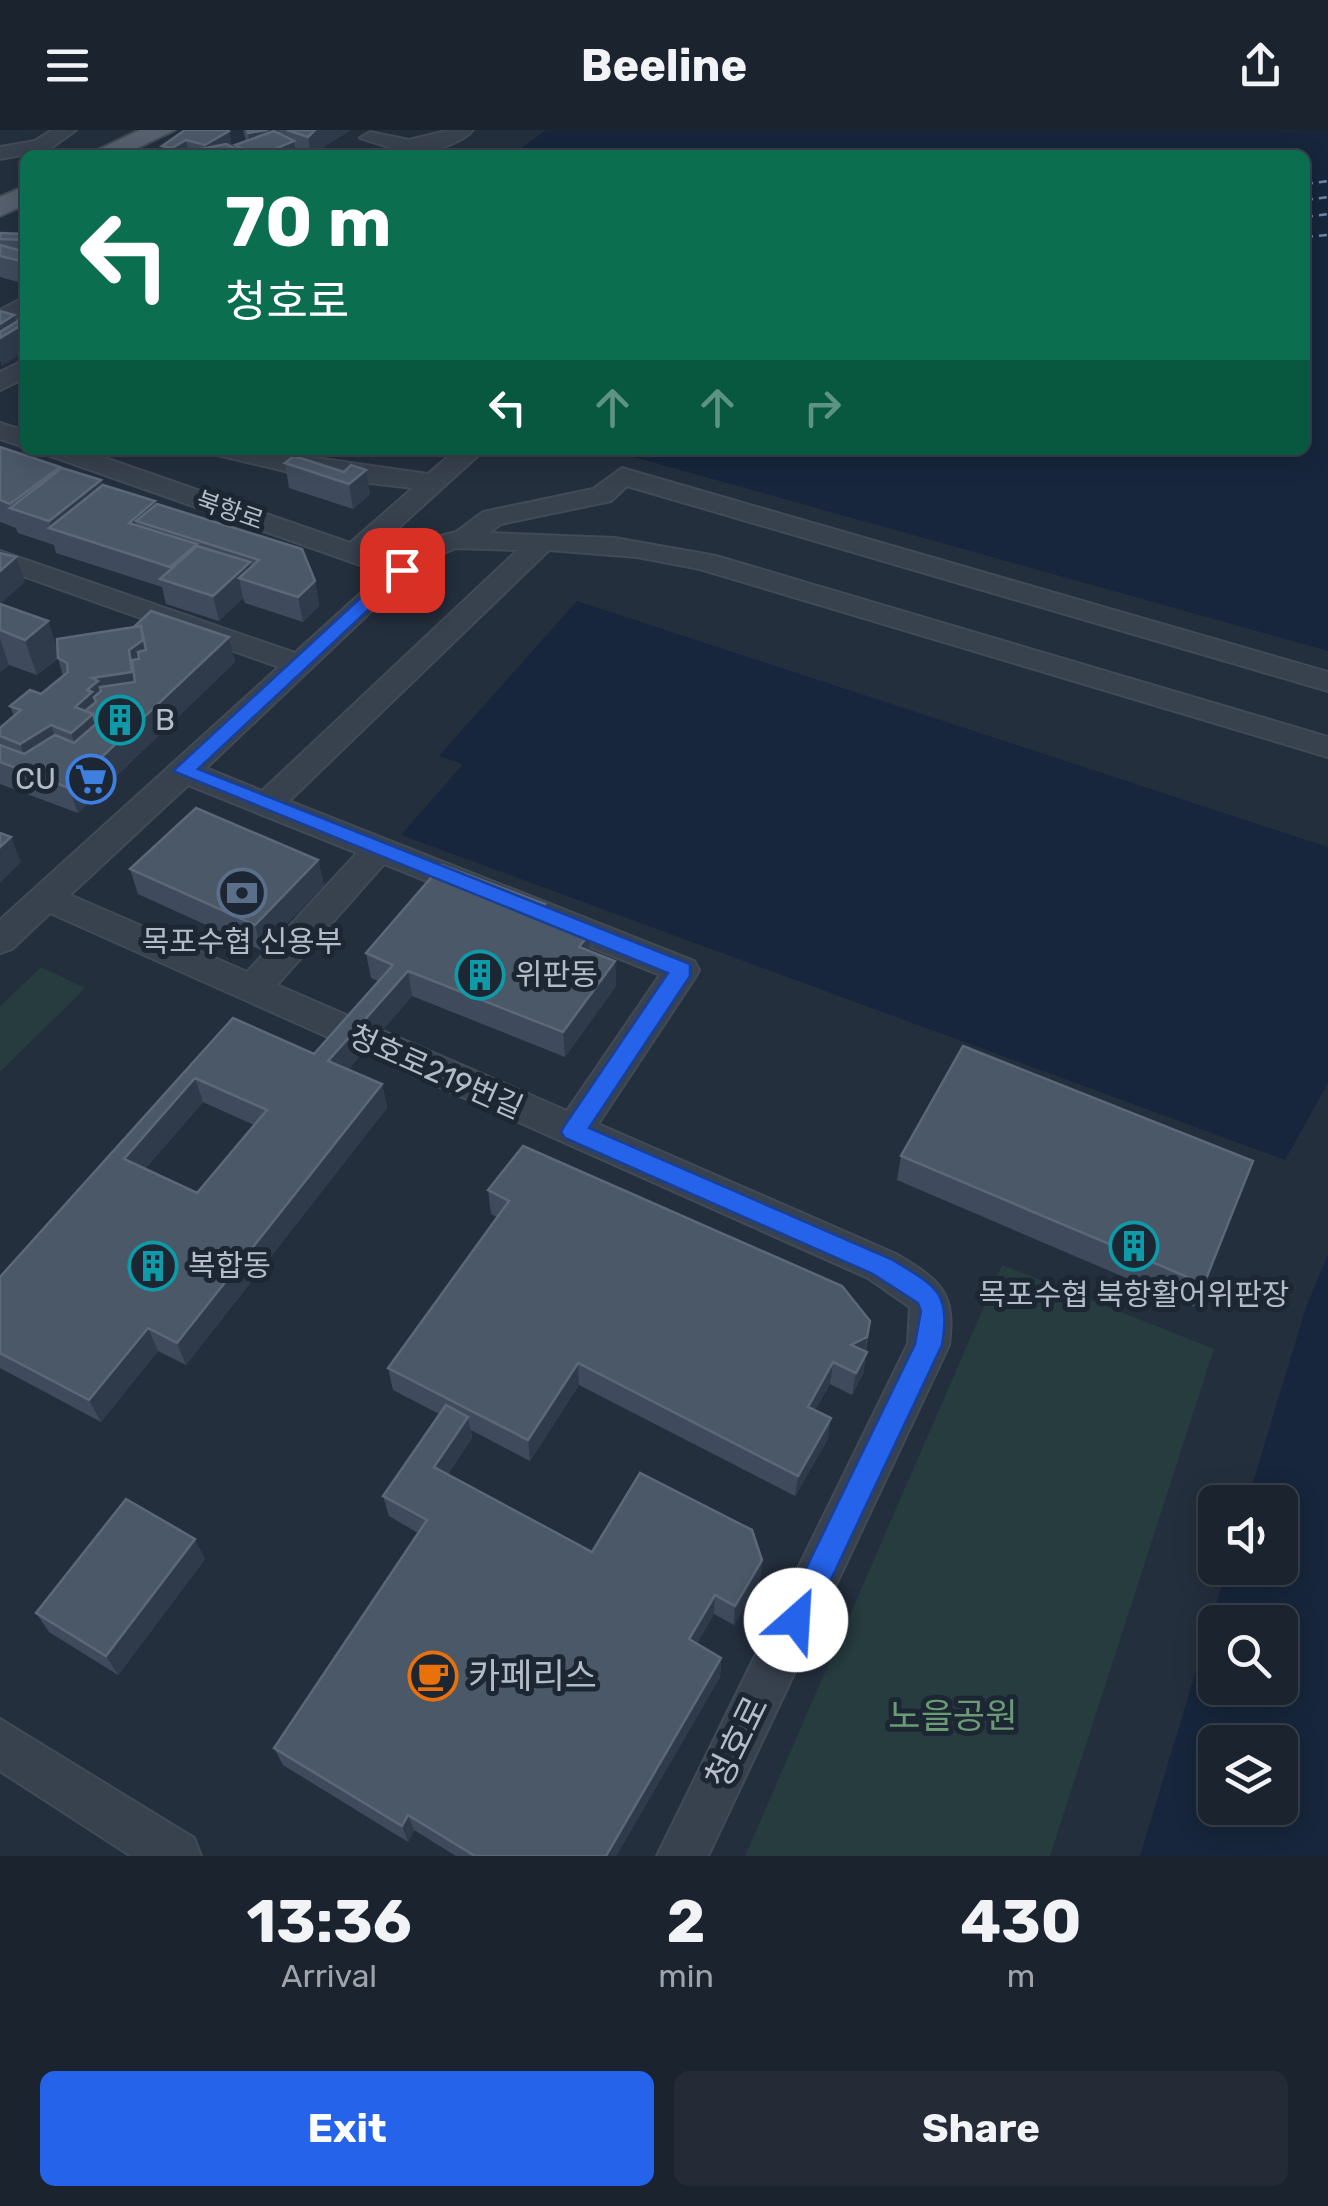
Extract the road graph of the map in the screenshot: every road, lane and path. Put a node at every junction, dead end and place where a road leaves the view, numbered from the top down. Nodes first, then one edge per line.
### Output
1 (66, 130) edge
2 (120, 130) edge
3 (139, 130) edge
4 (162, 130) edge
5 (462, 130) edge
6 (370, 138) edge
7 (34, 150) edge
8 (98, 150) edge
9 (102, 150) edge
10 (107, 150) edge
11 (400, 150) edge
12 (406, 150) edge
13 (71, 455) edge
14 (279, 455) edge
15 (466, 455) edge
16 (311, 458) edge
17 (434, 483) junction
18 (466, 537) junction
19 (542, 542) junction
20 (355, 553) junction
21 (0, 559) edge
22 (402, 570) junction
23 (300, 664) junction
24 (1328, 682) edge
25 (1328, 747) edge
26 (184, 771) junction
27 (265, 806) junction
28 (378, 850) junction
29 (46, 898) junction
30 (0, 940) edge
31 (251, 991) junction
32 (573, 1132) junction
33 (882, 1266) joint
34 (0, 1743) edge
35 (176, 1856) edge
36 (682, 1856) edge

1 - 7 street
2 - 8 main road
3 - 9 main road
4 - 10 main road
5 - 12 street
6 - 11 street
13 - 20 street, 북항로
14 - 16 street
15 - 17 street
16 - 17 street
17 - 20 street
18 - 19 street
18 - 22 street
18 - 24 street
19 - 25 street
19 - 27 street
20 - 22 street, 북항로
21 - 23 street
22 - 23 street
23 - 26 street
26 - 27 street
26 - 29 street
27 - 28 street
28 - 31 street
28 - 32 street
29 - 30 street
29 - 31 street, 청호로219번길
31 - 32 street, 청호로219번길
32 - 33 street, 청호로219번길
33 - 36 street, 청호로
34 - 35 street

